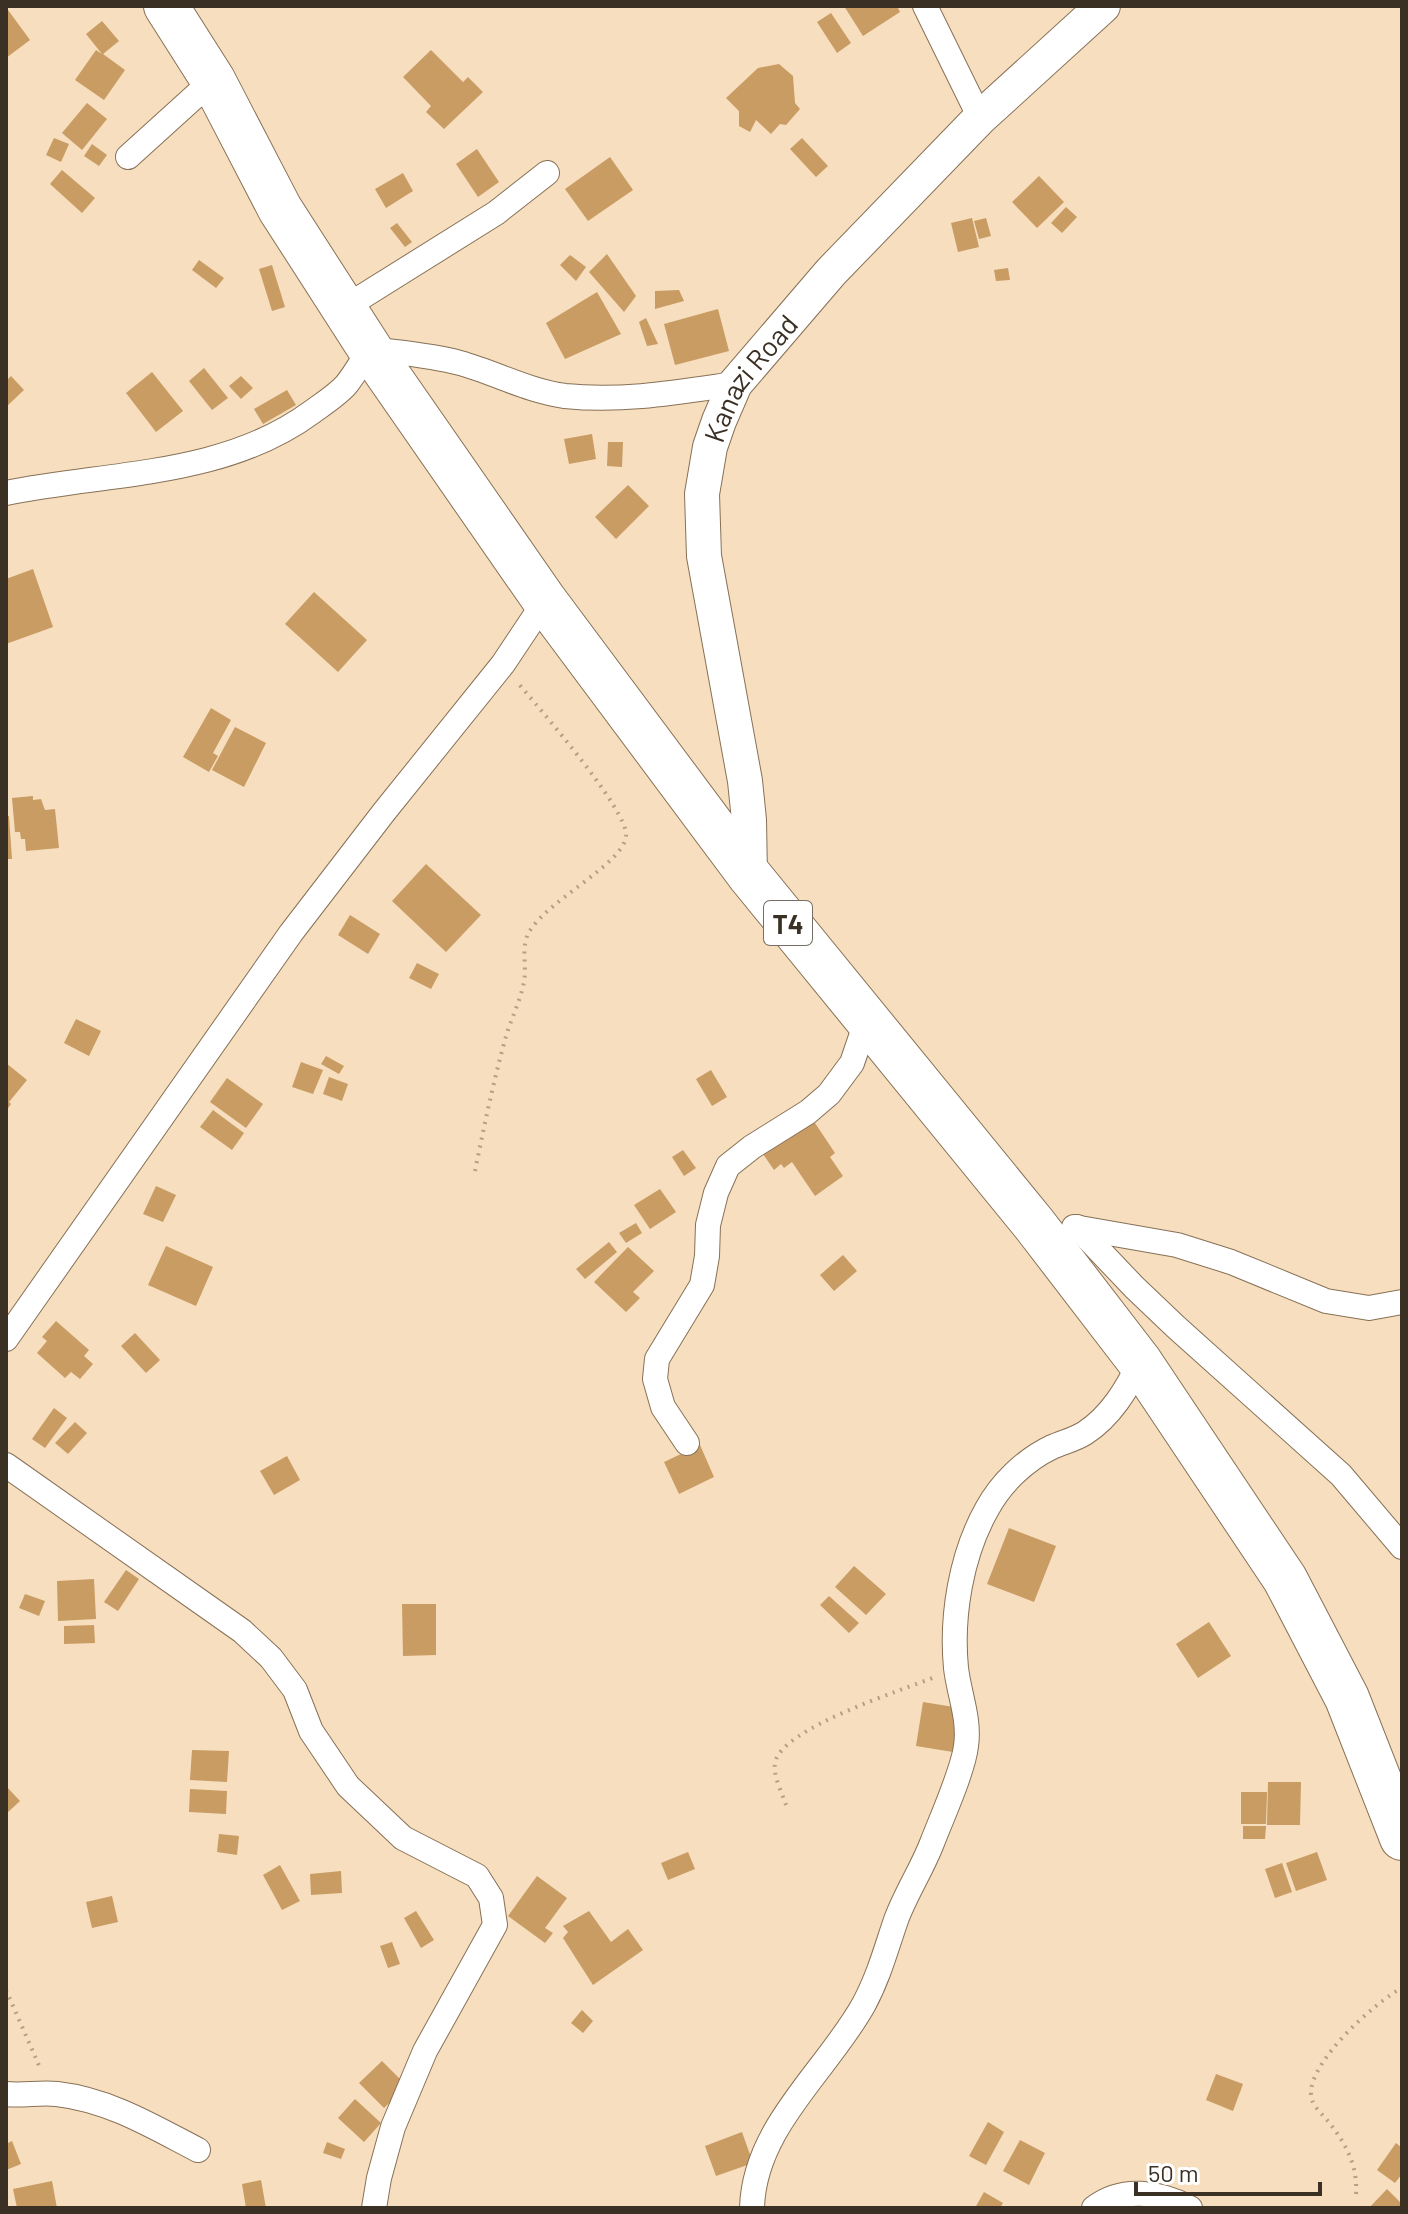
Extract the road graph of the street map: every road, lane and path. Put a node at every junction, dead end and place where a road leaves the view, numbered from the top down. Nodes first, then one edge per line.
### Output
1 (166, 6) edge
2 (925, 6) edge
3 (1103, 6) edge
4 (213, 80) junction
5 (980, 118) junction
6 (128, 157) dead end
7 (547, 173) dead end
8 (344, 308) junction
9 (370, 349) junction
10 (735, 384) junction
11 (6, 493) edge
12 (545, 601) junction
13 (503, 664) junction
14 (750, 876) junction
15 (867, 1019) junction
16 (475, 1171) dead end
17 (1034, 1224) junction
18 (1077, 1227) junction
19 (1402, 1302) edge
20 (6, 1339) edge
21 (1140, 1362) junction
22 (687, 1443) dead end
23 (6, 1465) edge
24 (1402, 1547) edge
25 (956, 1669) junction
26 (786, 1805) dead end
27 (1402, 1838) edge
28 (1402, 1988) edge
29 (6, 1990) edge
30 (53, 2093) junction
31 (6, 2094) edge
32 (198, 2150) dead end
33 (1356, 2194) dead end
34 (374, 2208) edge
35 (752, 2208) edge
36 (1094, 2208) edge
37 (1190, 2208) edge

1 - 4 highway, T4
2 - 5 street
3 - 5 main road, Kanazi Road
4 - 6 street
4 - 8 highway, T4
5 - 10 main road, Kanazi Road
7 - 8 street
8 - 9 highway, T4
9 - 10 street
9 - 11 street
9 - 12 highway, T4
10 - 14 main road, Kanazi Road
12 - 13 street
12 - 14 highway, T4
13 - 16 path
13 - 20 street
14 - 15 highway, T4
15 - 17 highway, T4
15 - 22 street
17 - 18 street
17 - 21 highway, T4
18 - 19 street
18 - 24 street
21 - 25 street
21 - 27 highway, T4
23 - 34 street
25 - 26 path
25 - 35 street
28 - 33 path
29 - 30 path
30 - 31 street
30 - 32 street
36 - 37 street

